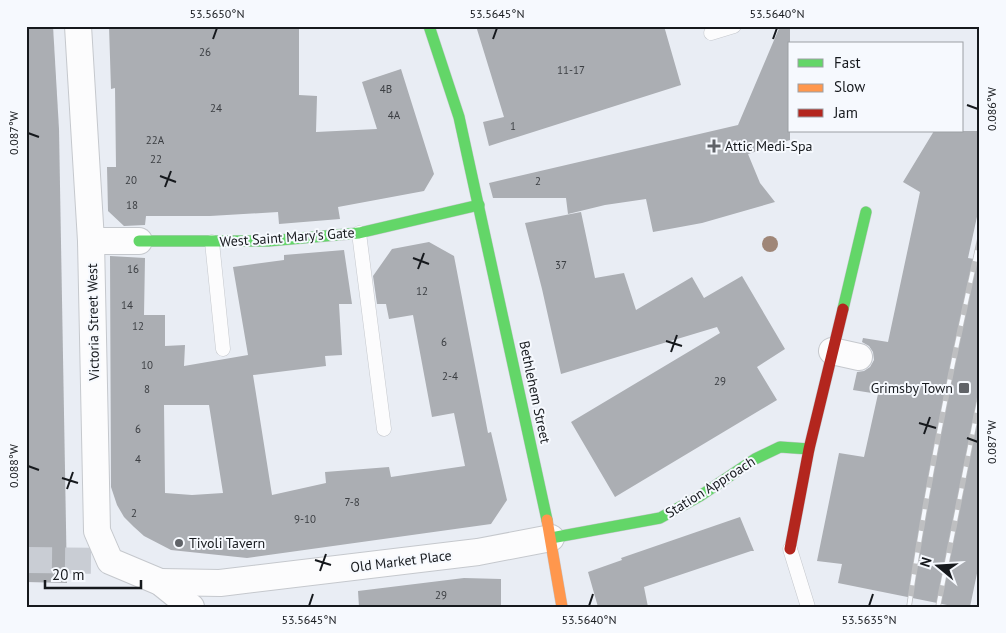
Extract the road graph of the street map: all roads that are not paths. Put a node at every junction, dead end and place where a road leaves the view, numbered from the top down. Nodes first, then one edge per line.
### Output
1 (78, 26) edge
2 (429, 26) edge
3 (734, 26) edge
4 (711, 33) dead end
5 (479, 205) junction
6 (866, 212) dead end
7 (359, 233) junction
8 (91, 240) junction
9 (139, 241) joint
10 (212, 242) junction
11 (223, 349) dead end
12 (832, 351) junction
13 (859, 357) dead end
14 (384, 429) dead end
15 (809, 449) junction
16 (551, 538) junction
17 (790, 549) joint
18 (160, 582) junction
19 (191, 607) edge
20 (562, 607) edge
21 (808, 607) edge

1 - 8 street, Victoria Street West
2 - 5 street, Bethlehem Street
3 - 4 lane
5 - 7 street, West Saint Mary's Gate
5 - 16 street, Bethlehem Street
6 - 12 street
7 - 10 street, West Saint Mary's Gate
7 - 14 lane
8 - 9 street, West Saint Mary's Gate
8 - 18 street, Victoria Street West
9 - 10 street, West Saint Mary's Gate
10 - 11 lane
12 - 13 street
12 - 15 street
15 - 16 street, Station Approach
15 - 17 street
16 - 18 street, Old Market Place
16 - 20 street, Bethlehem Street
17 - 21 lane
18 - 19 street

